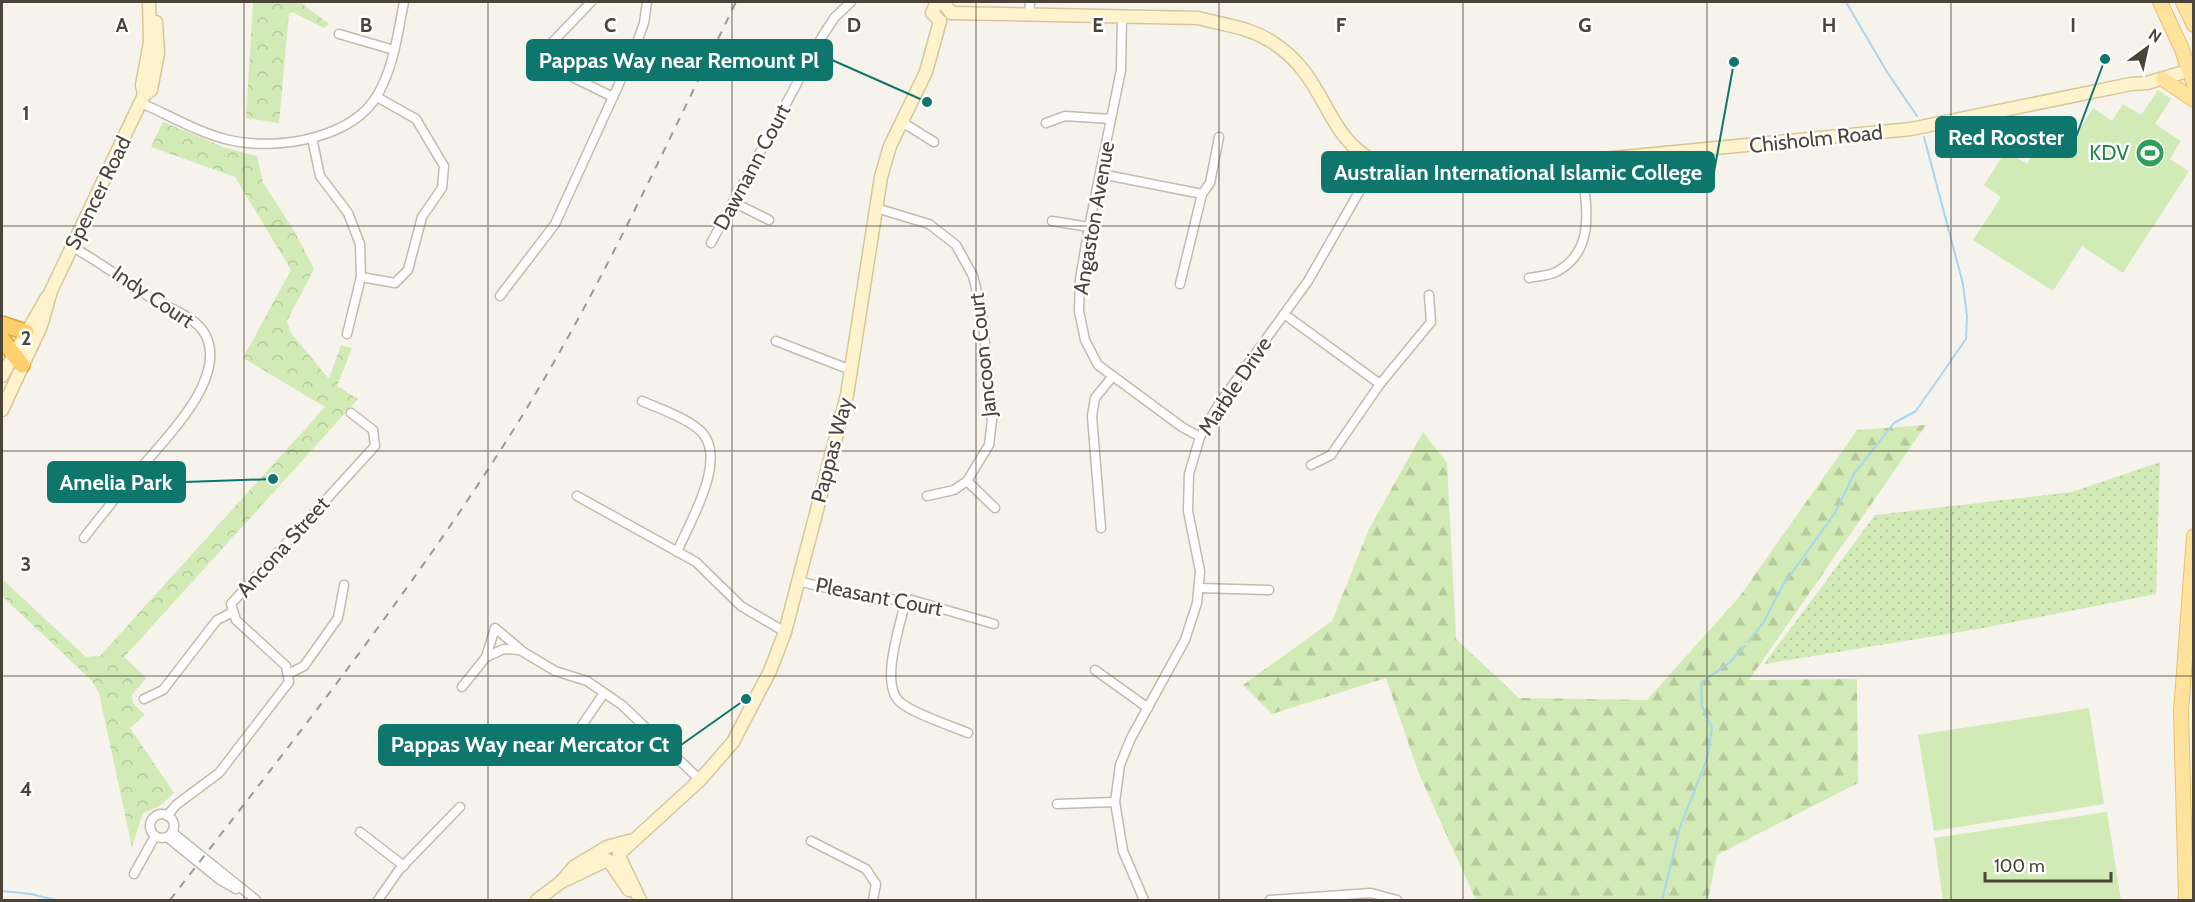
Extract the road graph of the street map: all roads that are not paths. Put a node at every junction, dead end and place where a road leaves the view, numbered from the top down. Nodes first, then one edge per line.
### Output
1 (149, 2) edge
2 (404, 2) edge
3 (591, 2) edge
4 (647, 2) edge
5 (851, 2) edge
6 (939, 2) edge
7 (2160, 2) edge
8 (2183, 2) edge
9 (1029, 8) edge
10 (951, 13) junction
11 (1122, 16) junction
12 (940, 21) junction
13 (2193, 24) edge
14 (339, 34) dead end
15 (394, 50) junction
16 (2192, 70) edge
17 (2163, 79) junction
18 (2131, 84) junction
19 (377, 97) junction
20 (613, 97) junction
21 (142, 99) junction
22 (2193, 100) edge
23 (1111, 119) junction
24 (902, 122) junction
25 (1046, 123) dead end
26 (1219, 137) dead end
27 (312, 138) junction
28 (934, 142) dead end
29 (1581, 163) junction
30 (1375, 164) junction
31 (1101, 174) junction
32 (1202, 194) junction
33 (733, 202) junction
34 (876, 208) junction
35 (769, 220) dead end
36 (1052, 221) dead end
37 (1089, 227) junction
38 (711, 243) dead end
39 (72, 247) junction
40 (361, 277) junction
41 (1529, 278) dead end
42 (1180, 284) dead end
43 (51, 291) junction
44 (1429, 295) dead end
45 (500, 296) dead end
46 (1284, 314) junction
47 (2, 324) edge
48 (26, 332) junction
49 (348, 334) dead end
50 (2, 339) edge
51 (776, 341) dead end
52 (18, 360) junction
53 (851, 370) junction
54 (2, 376) edge
55 (1113, 376) junction
56 (1380, 384) junction
57 (642, 401) dead end
58 (2, 410) edge
59 (351, 413) dead end
60 (1200, 437) junction
61 (1311, 465) dead end
62 (966, 481) junction
63 (577, 496) dead end
64 (927, 496) dead end
65 (995, 508) dead end
66 (1101, 528) dead end
67 (2193, 536) edge
68 (84, 538) dead end
69 (677, 552) junction
70 (798, 581) junction
71 (344, 585) dead end
72 (1199, 588) junction
73 (1269, 590) dead end
74 (906, 599) junction
75 (233, 612) junction
76 (994, 624) dead end
77 (785, 632) junction
78 (520, 650) junction
79 (486, 657) junction
80 (1095, 670) dead end
81 (288, 674) junction
82 (462, 687) dead end
83 (604, 693) junction
84 (144, 699) dead end
85 (1148, 708) junction
86 (968, 733) dead end
87 (561, 756) dead end
88 (700, 780) junction
89 (1115, 802) junction
90 (1057, 804) dead end
91 (460, 807) dead end
92 (167, 816) junction
93 (360, 832) dead end
94 (170, 834) junction
95 (155, 836) junction
96 (811, 841) dead end
97 (612, 855) junction
98 (404, 866) junction
99 (134, 874) dead end
100 (256, 900) edge
101 (378, 900) edge
102 (537, 900) edge
103 (638, 900) edge
104 (873, 900) edge
105 (1144, 900) edge
106 (1270, 900) edge
107 (1397, 900) edge
108 (2187, 900) edge

1 - 21 street, Spencer Road
2 - 15 street
3 - 20 street
4 - 20 street
5 - 33 street, Dawnann Court
6 - 10 street
6 - 12 street
7 - 16 main road
8 - 13 main road
9 - 10 street, Chisholm Road
9 - 11 street, Chisholm Road
10 - 12 street
11 - 23 street, Angaston Avenue
11 - 30 street, Chisholm Road
12 - 24 street, Pappas Way
14 - 15 street
15 - 19 street
16 - 17 street, Chisholm Road
16 - 18 street, Chisholm Road
17 - 18 street, Chisholm Road
17 - 22 main road
18 - 29 street, Chisholm Road
19 - 27 street
19 - 40 street
20 - 45 street
21 - 27 street
21 - 39 street, Spencer Road
23 - 25 street
23 - 31 street, Angaston Avenue
24 - 28 street
24 - 34 street, Pappas Way
26 - 32 street
27 - 40 street
29 - 30 street, Chisholm Road
29 - 41 street
30 - 46 street, Marble Drive
31 - 32 street
31 - 37 street, Angaston Avenue
32 - 42 street
33 - 35 street
33 - 38 street, Dawnann Court
34 - 53 street, Pappas Way
34 - 62 street, Jancoon Court
36 - 37 street
37 - 55 street, Angaston Avenue
39 - 43 street, Spencer Road
39 - 68 street, Indy Court
40 - 49 street
43 - 48 street, Spencer Road
43 - 52 street, Spencer Road
44 - 56 street
46 - 56 street
46 - 60 street, Marble Drive
47 - 48 highway
48 - 52 street, Spencer Road
50 - 52 highway
51 - 53 street
52 - 54 street, Spencer Road
52 - 58 street, Spencer Road
53 - 70 street, Pappas Way
55 - 60 street, Angaston Avenue
55 - 66 street
56 - 61 street
57 - 69 street
59 - 75 street, Ancona Street
60 - 72 street, Marble Drive
62 - 64 street
62 - 65 street
63 - 69 street
67 - 108 main road
69 - 77 street
70 - 74 street, Pleasant Court
70 - 77 street, Pappas Way
71 - 81 street
72 - 73 street
72 - 85 street, Marble Drive
74 - 76 street, Pleasant Court
74 - 86 street
75 - 81 street, Ancona Street
75 - 84 street
77 - 88 street, Pappas Way
78 - 79 street
78 - 79 street
78 - 83 street
79 - 82 street
80 - 85 street
81 - 92 street
83 - 87 street
83 - 88 street
85 - 89 street, Marble Drive
88 - 97 street, Pappas Way
89 - 90 street
89 - 105 street, Marble Drive
91 - 98 street
92 - 94 street
92 - 95 street
93 - 98 street
94 - 95 street
94 - 100 street
95 - 99 street
96 - 104 street
97 - 102 street, Pappas Way
97 - 103 street
98 - 101 street
106 - 107 street

